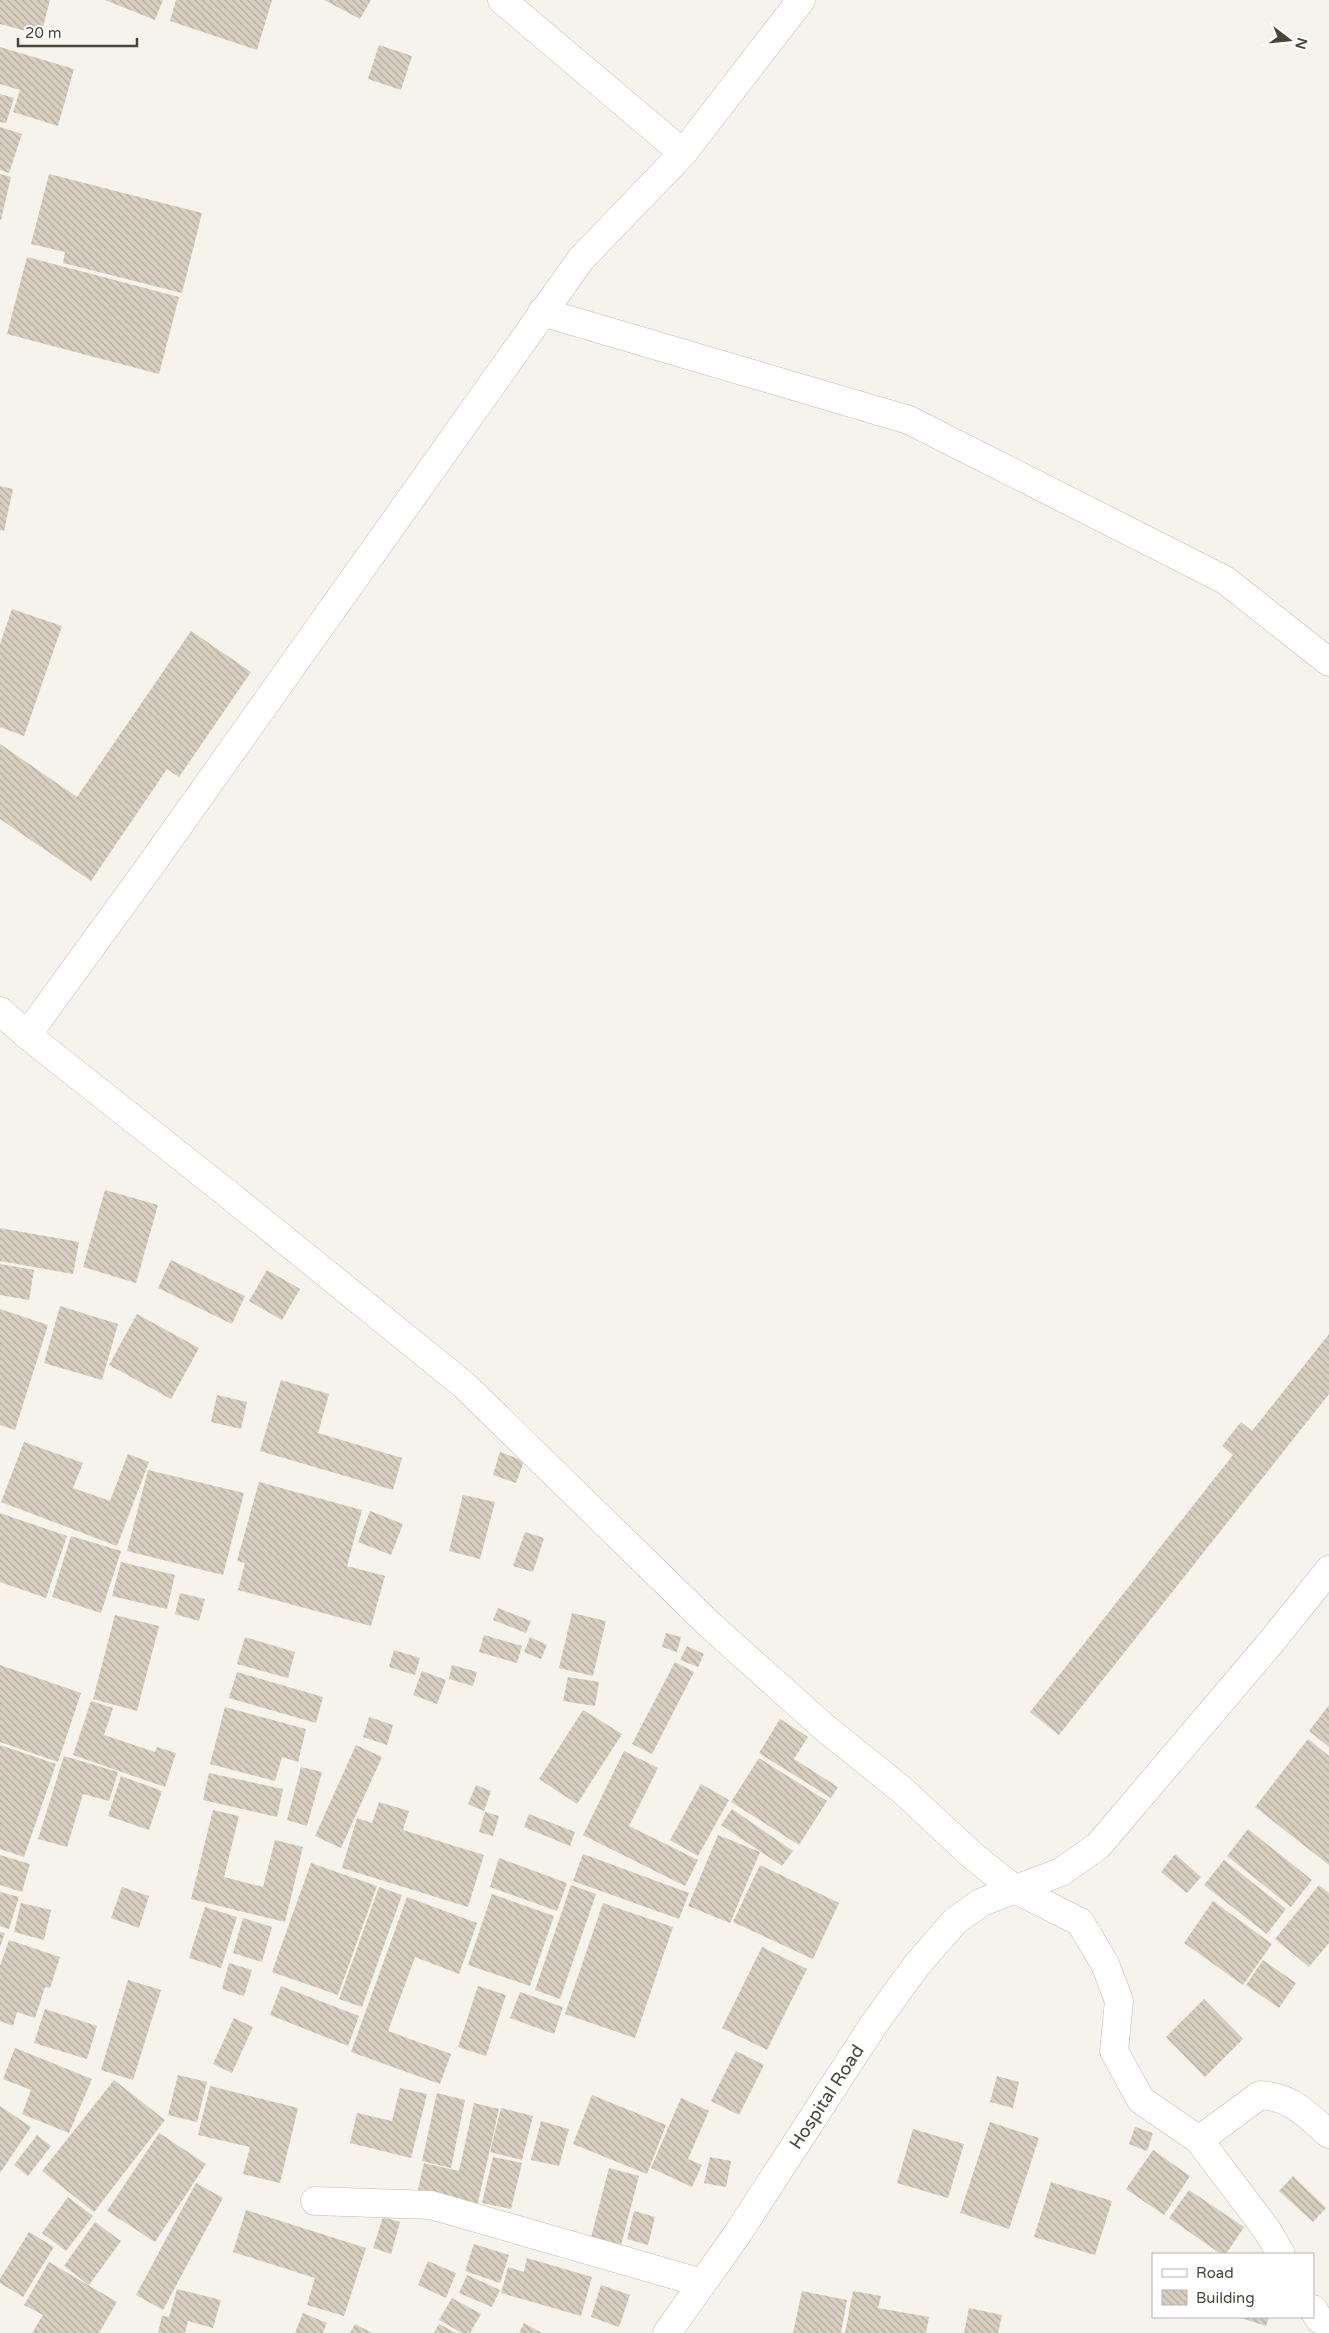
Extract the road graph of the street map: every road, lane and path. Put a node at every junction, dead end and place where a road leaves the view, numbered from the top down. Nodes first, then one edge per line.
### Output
1 (502, 0) edge
2 (801, 0) edge
3 (683, 153) junction
4 (542, 312) junction
5 (1329, 662) edge
6 (0, 1011) edge
7 (26, 1036) junction
8 (1329, 1570) edge
9 (1013, 1888) junction
10 (1329, 2134) edge
11 (1199, 2140) junction
12 (315, 2201) dead end
13 (1280, 2253) edge
14 (702, 2283) junction
15 (667, 2333) edge

1 - 3 street
2 - 3 street
3 - 4 street
4 - 5 street
4 - 7 street
6 - 7 street
7 - 9 street
8 - 9 street, Hospital Road
9 - 11 street
9 - 14 street, Hospital Road
10 - 11 street
11 - 13 street
12 - 14 street
14 - 15 street, Hospital Road

